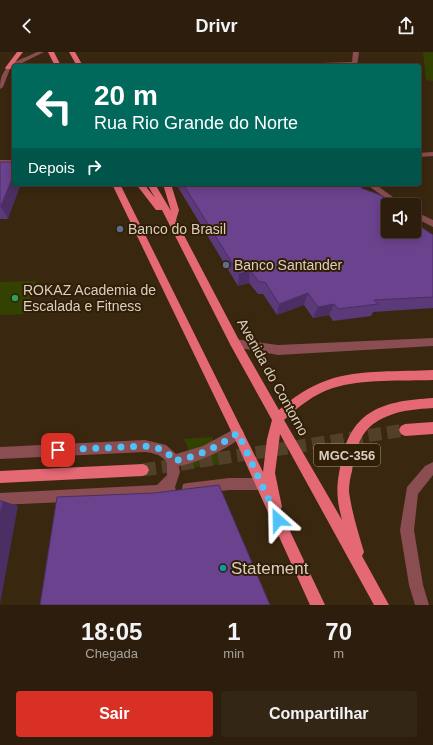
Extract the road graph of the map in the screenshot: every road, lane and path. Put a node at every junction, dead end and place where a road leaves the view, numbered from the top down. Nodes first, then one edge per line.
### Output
1 (20, 52) edge
2 (41, 52) edge
3 (51, 52) edge
4 (72, 52) edge
5 (356, 52) edge
6 (16, 64) edge
7 (57, 64) edge
8 (79, 64) edge
9 (354, 64) edge
10 (12, 66) edge
11 (8, 68) junction
12 (0, 87) edge
13 (433, 154) edge
14 (421, 155) edge
15 (0, 162) edge
16 (12, 162) edge
17 (117, 186) edge
18 (141, 186) edge
19 (152, 186) edge
20 (168, 186) edge
21 (373, 186) edge
22 (390, 198) edge
23 (421, 218) edge
24 (172, 220) junction
25 (433, 224) edge
26 (433, 342) edge
27 (235, 343) junction
28 (433, 375) edge
29 (433, 403) edge
30 (278, 418) junction
31 (433, 428) edge
32 (405, 430) tunnel mouth
33 (238, 433) junction
34 (0, 453) edge
35 (173, 461) junction
36 (433, 468) edge
37 (142, 470) tunnel mouth
38 (0, 477) edge
39 (261, 484) junction
40 (159, 492) junction
41 (0, 499) edge
42 (278, 520) junction
43 (359, 564) junction
44 (318, 605) edge
45 (382, 605) edge
46 (422, 605) edge

1 - 11 main road
2 - 6 street
3 - 7 main road
4 - 8 main road
5 - 9 street
10 - 11 street
11 - 12 street
13 - 14 street
15 - 16 street
17 - 33 main road
18 - 24 main road
19 - 24 main road, Avenida do Contorno
20 - 24 main road
21 - 22 street
23 - 25 street
24 - 27 main road, Avenida do Contorno
26 - 27 street
27 - 30 main road, Avenida do Contorno
28 - 30 main road
29 - 43 main road, MGC-356
30 - 42 main road
30 - 43 main road, Avenida do Contorno
31 - 32 main road
33 - 35 street
33 - 39 main road
34 - 35 street
35 - 40 street
36 - 46 street
37 - 38 main road
39 - 40 street
39 - 42 main road
40 - 41 street
42 - 44 main road
43 - 45 main road, Avenida do Contorno

